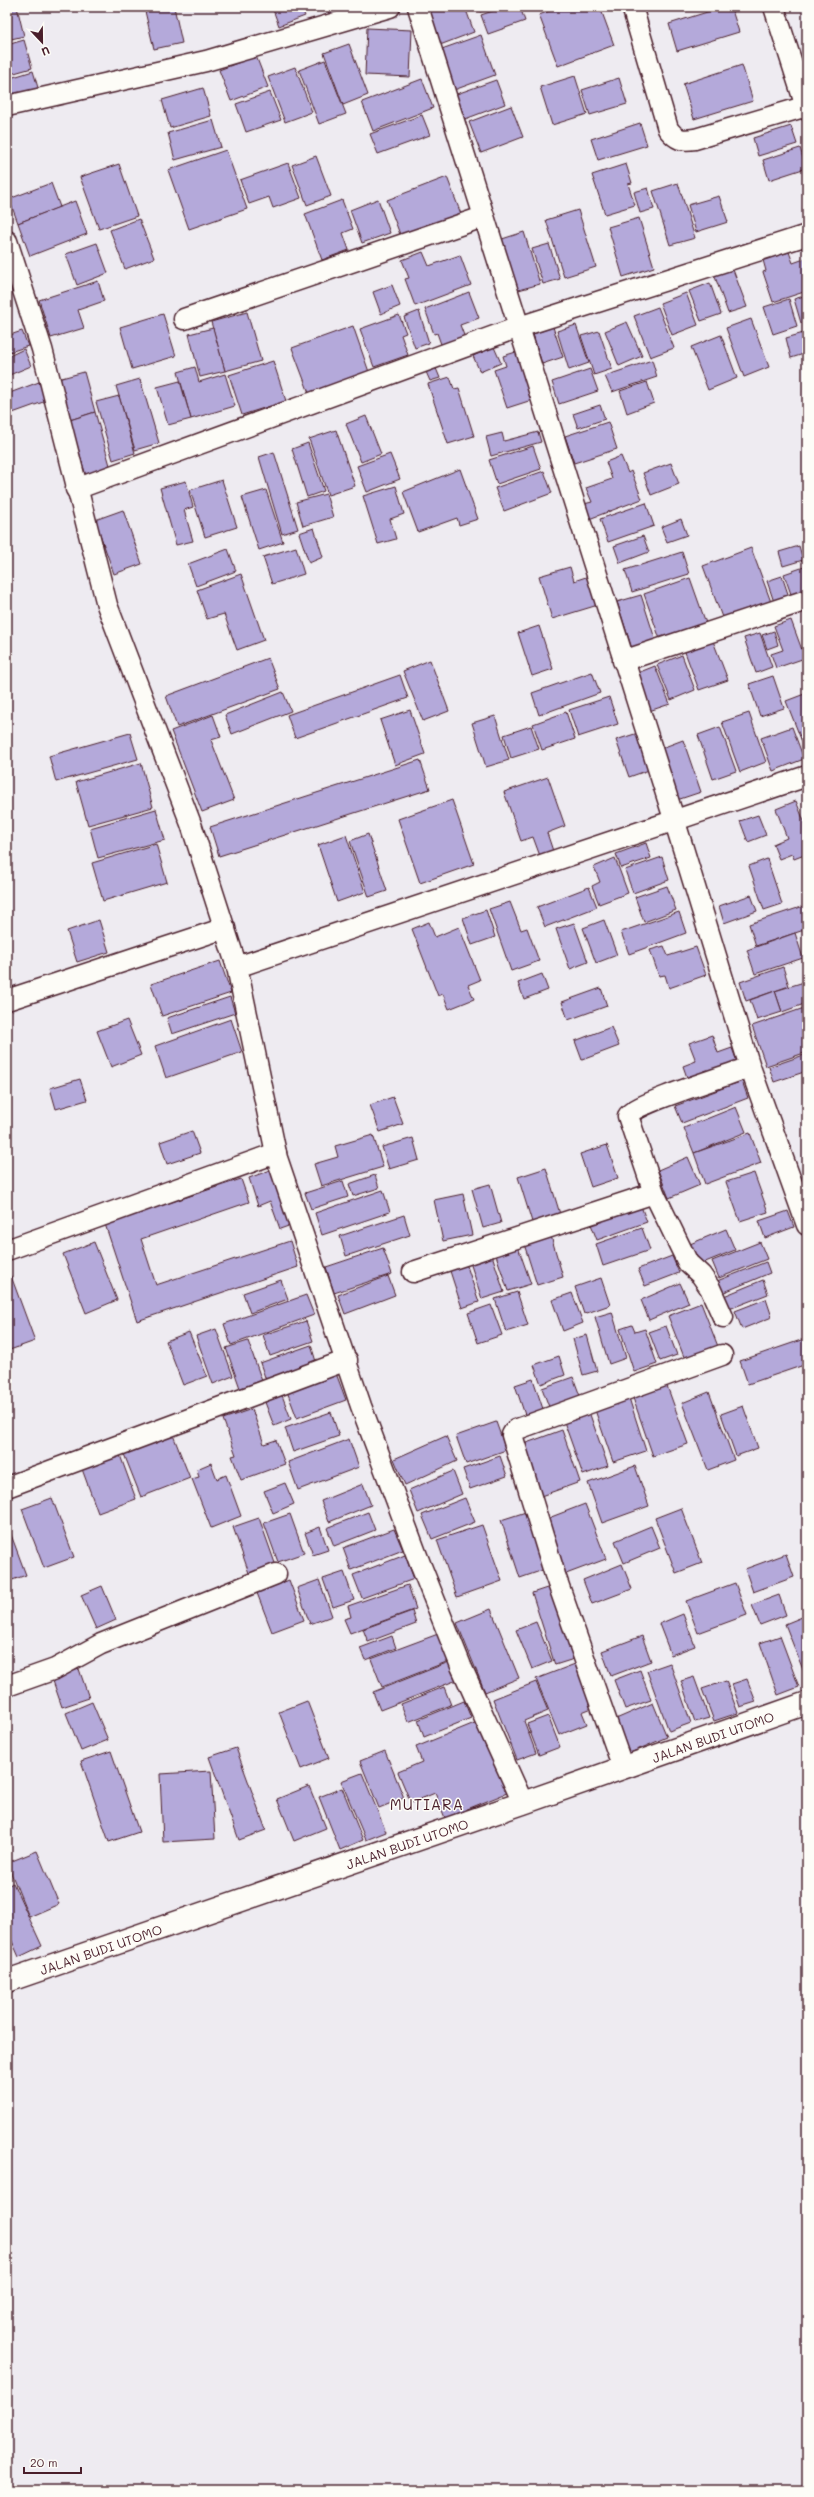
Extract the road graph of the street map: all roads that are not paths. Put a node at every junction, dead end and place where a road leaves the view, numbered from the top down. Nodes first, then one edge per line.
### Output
1 (390, 7) edge
2 (418, 7) edge
3 (774, 7) edge
4 (633, 10) dead end
5 (7, 106) edge
6 (807, 108) edge
7 (483, 217) junction
8 (807, 235) edge
9 (7, 241) edge
10 (184, 319) dead end
11 (519, 327) junction
12 (76, 488) junction
13 (807, 600) edge
14 (623, 661) junction
15 (807, 776) edge
16 (675, 822) junction
17 (225, 928) junction
18 (236, 967) junction
19 (7, 1000) edge
20 (750, 1067) junction
21 (276, 1153) junction
22 (654, 1193) junction
23 (807, 1225) edge
24 (7, 1250) edge
25 (413, 1272) dead end
26 (723, 1318) dead end
27 (722, 1355) dead end
28 (347, 1360) junction
29 (7, 1487) edge
30 (276, 1574) dead end
31 (7, 1686) edge
32 (807, 1703) edge
33 (623, 1768) junction
34 (524, 1803) junction
35 (7, 1981) edge

1 - 5 street
2 - 7 street
3 - 6 street
4 - 6 street
7 - 10 street
7 - 11 street
8 - 11 street
9 - 12 street
11 - 12 street
11 - 14 street
12 - 17 street
13 - 14 street
14 - 16 street
15 - 16 street
16 - 18 street
16 - 20 street
17 - 18 street
17 - 19 street
18 - 21 street
20 - 22 street
20 - 23 street
21 - 24 street
21 - 28 street
22 - 25 street
22 - 26 street
27 - 33 street
28 - 29 street
28 - 34 street
30 - 31 street
32 - 33 street, JALAN BUDI UTOMO
33 - 34 street, JALAN BUDI UTOMO
34 - 35 street, JALAN BUDI UTOMO

